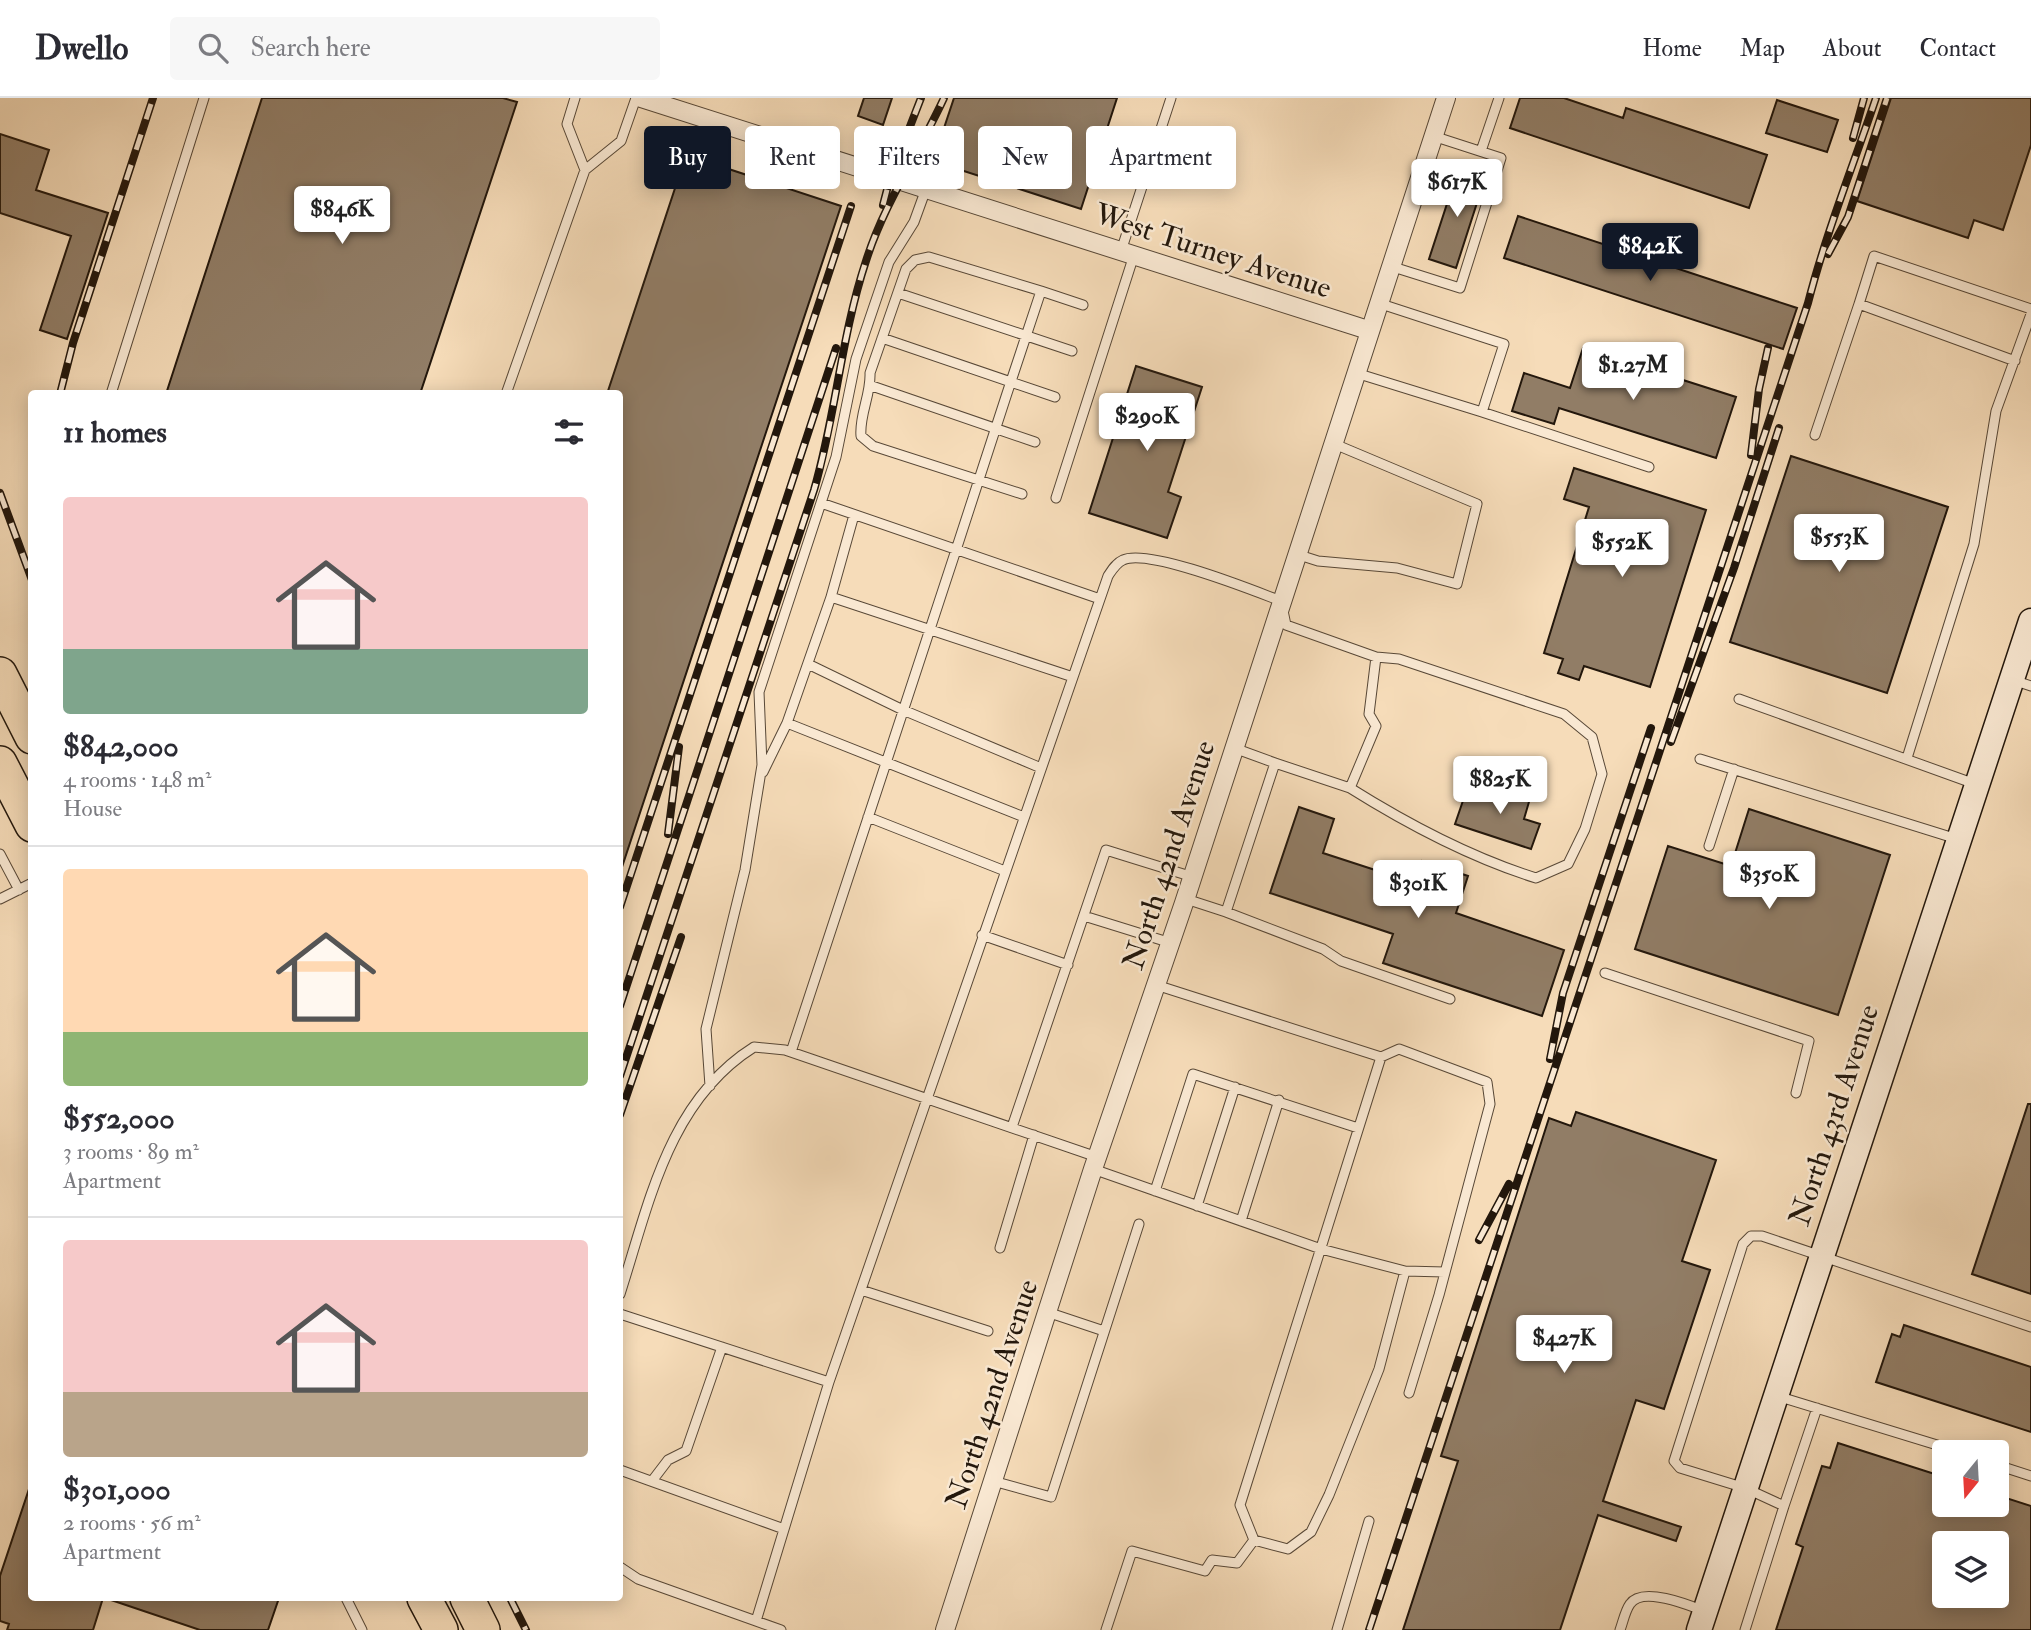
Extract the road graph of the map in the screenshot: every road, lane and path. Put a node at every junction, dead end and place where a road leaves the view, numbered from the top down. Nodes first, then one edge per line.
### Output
1 (205, 98) edge
2 (575, 98) edge
3 (639, 98) edge
4 (1171, 98) edge
5 (1446, 98) edge
6 (1499, 98) edge
7 (1433, 136) junction
8 (1481, 151) junction
9 (854, 166) edge
10 (585, 170) junction
11 (926, 189) joint
12 (1128, 253) junction
13 (1390, 265) junction
14 (1041, 291) junction
15 (898, 293) junction
16 (1377, 303) junction
17 (1859, 304) junction
18 (1083, 305) dead end
19 (2031, 312) edge
20 (1368, 330) junction
21 (1026, 334) junction
22 (882, 338) junction
23 (1072, 351) dead end
24 (2015, 360) junction
25 (1354, 373) junction
26 (1011, 381) junction
27 (872, 386) junction
28 (112, 390) edge
29 (507, 390) edge
30 (1055, 397) dead end
31 (1482, 412) junction
32 (996, 428) junction
33 (1815, 435) dead end
34 (1035, 442) dead end
35 (1332, 443) junction
36 (1649, 467) dead end
37 (979, 480) junction
38 (1022, 494) dead end
39 (1056, 498) dead end
40 (821, 503) junction
41 (854, 514) junction
42 (956, 550) junction
43 (1296, 554) junction
44 (831, 597) junction
45 (1100, 599) junction
46 (1281, 601) junction
47 (2031, 621) edge
48 (930, 629) junction
49 (1377, 657) junction
50 (808, 664) junction
51 (0, 674) edge
52 (1073, 677) junction
53 (2021, 683) edge
54 (1739, 699) dead end
55 (903, 710) junction
56 (788, 723) junction
57 (28, 729) edge
58 (1234, 748) junction
59 (1907, 758) junction
60 (1700, 759) dead end
61 (0, 763) edge
62 (886, 763) junction
63 (1275, 763) junction
64 (1041, 768) junction
65 (1734, 769) junction
66 (760, 776) junction
67 (1977, 785) junction
68 (1350, 788) junction
69 (28, 817) edge
70 (868, 817) junction
71 (1024, 817) junction
72 (1959, 840) junction
73 (1709, 846) dead end
74 (0, 854) edge
75 (1005, 871) junction
76 (1193, 877) junction
77 (28, 885) edge
78 (19, 890) junction
79 (0, 899) edge
80 (1186, 899) junction
81 (1226, 912) junction
82 (1084, 916) junction
83 (982, 935) junction
84 (1171, 943) junction
85 (1068, 965) junction
86 (1605, 973) dead end
87 (1156, 985) junction
88 (1450, 999) dead end
89 (791, 1052) junction
90 (1381, 1057) junction
91 (710, 1086) junction
92 (1235, 1087) junction
93 (1796, 1093) dead end
94 (925, 1098) junction
95 (1279, 1100) junction
96 (1013, 1128) junction
97 (1358, 1128) junction
98 (1034, 1135) junction
99 (1095, 1163) junction
100 (1155, 1191) junction
101 (1197, 1206) junction
102 (1241, 1221) junction
103 (1139, 1224) dead end
104 (1000, 1248) dead end
105 (1321, 1249) junction
106 (1821, 1257) junction
107 (1405, 1271) junction
108 (1445, 1272) junction
109 (623, 1285) edge
110 (860, 1290) junction
111 (1047, 1312) junction
112 (623, 1315) edge
113 (2031, 1327) edge
114 (988, 1331) dead end
115 (1104, 1331) junction
116 (722, 1347) junction
117 (829, 1382) junction
118 (1409, 1393) dead end
119 (1775, 1396) junction
120 (1817, 1408) junction
121 (1932, 1443) edge
122 (2009, 1469) edge
123 (623, 1471) edge
124 (2031, 1476) edge
125 (993, 1481) junction
126 (652, 1482) junction
127 (1745, 1488) junction
128 (1784, 1506) junction
129 (1369, 1521) dead end
130 (784, 1529) junction
131 (1254, 1540) junction
132 (623, 1569) edge
133 (347, 1601) edge
134 (426, 1601) edge
135 (468, 1601) edge
136 (1702, 1620) edge
137 (756, 1621) junction
138 (362, 1630) edge
139 (441, 1630) edge
140 (483, 1630) edge
141 (781, 1630) edge
142 (945, 1630) edge
143 (1106, 1630) edge
144 (1337, 1630) edge
145 (1620, 1630) edge
146 (1745, 1630) edge

1 - 28 lane
2 - 10 lane
3 - 9 street, West Turney Avenue
3 - 10 lane
4 - 12 lane
5 - 7 street, North 42nd Avenue
6 - 8 lane
7 - 8 lane
7 - 13 street, North 42nd Avenue
8 - 13 lane
10 - 29 lane
11 - 12 street, West Turney Avenue
11 - 40 lane
12 - 20 street, West Turney Avenue
12 - 39 lane
13 - 16 street, North 42nd Avenue
14 - 15 lane
14 - 18 lane
14 - 21 lane
15 - 21 lane
15 - 22 lane
16 - 20 street, North 42nd Avenue
16 - 31 lane
17 - 19 lane
17 - 24 lane
17 - 33 lane
19 - 24 lane
20 - 25 street, North 42nd Avenue
21 - 23 lane
21 - 26 lane
22 - 26 lane
22 - 27 lane
24 - 59 lane
25 - 31 lane
25 - 35 street, North 42nd Avenue
26 - 30 lane
26 - 32 lane
27 - 32 lane
27 - 37 lane
31 - 36 lane
32 - 34 lane
32 - 37 lane
35 - 43 street, North 42nd Avenue
35 - 43 lane
37 - 38 lane
37 - 42 lane
40 - 41 lane
40 - 66 lane
41 - 42 lane
41 - 44 lane
42 - 45 lane
42 - 48 lane
43 - 46 street, North 42nd Avenue
44 - 48 lane
44 - 50 lane
45 - 46 lane
45 - 52 lane
46 - 49 lane
46 - 58 street, North 42nd Avenue
47 - 53 main road, North 43rd Avenue
48 - 52 lane
48 - 55 lane
49 - 68 lane
49 - 68 lane
50 - 55 lane
50 - 56 lane
51 - 57 highway
52 - 64 lane
53 - 67 main road, North 43rd Avenue
54 - 59 lane
55 - 62 lane
55 - 64 lane
56 - 62 lane
56 - 66 lane
58 - 63 lane
58 - 76 street, North 42nd Avenue
59 - 67 lane
60 - 65 lane
61 - 69 highway
62 - 70 lane
62 - 71 lane
63 - 68 lane
63 - 81 lane
64 - 71 lane
65 - 72 lane
65 - 73 lane
66 - 91 lane
67 - 72 main road, North 43rd Avenue
70 - 75 lane
70 - 89 lane
71 - 75 lane
72 - 106 main road, North 43rd Avenue
74 - 78 lane
75 - 83 lane
76 - 80 street, North 42nd Avenue
76 - 82 lane
77 - 78 lane
78 - 79 lane
80 - 81 lane
80 - 84 street, North 42nd Avenue
81 - 88 lane
82 - 84 lane
82 - 85 lane
83 - 85 lane
83 - 94 lane
84 - 87 street, North 42nd Avenue
85 - 96 lane
86 - 93 lane
87 - 90 lane
87 - 99 street, North 42nd Avenue
89 - 91 lane
89 - 94 lane
90 - 97 lane
90 - 108 lane
91 - 109 lane
92 - 95 lane
92 - 100 lane
92 - 101 lane
94 - 96 lane
94 - 110 lane
95 - 97 lane
95 - 102 lane
96 - 98 lane
97 - 105 lane
98 - 99 lane
98 - 104 lane
99 - 100 lane
99 - 111 street, North 42nd Avenue
100 - 101 lane
101 - 102 lane
102 - 105 lane
103 - 115 lane
105 - 107 lane
105 - 131 lane
106 - 113 lane
106 - 119 main road, North 43rd Avenue
106 - 127 lane
107 - 108 lane
107 - 131 lane
108 - 118 lane
110 - 114 lane
110 - 117 lane
111 - 115 lane
111 - 125 street, North 42nd Avenue
112 - 116 lane
115 - 125 lane
116 - 117 lane
116 - 126 lane
117 - 130 lane
119 - 120 lane
119 - 127 main road, North 43rd Avenue
120 - 121 lane
120 - 128 lane
122 - 124 lane
123 - 126 lane
125 - 142 street, North 42nd Avenue
126 - 130 lane
127 - 128 lane
127 - 136 main road, North 43rd Avenue
128 - 146 lane
129 - 144 lane
130 - 137 lane
131 - 143 lane
132 - 137 lane
133 - 138 lane
134 - 139 highway
135 - 140 highway
136 - 145 lane
137 - 141 lane

